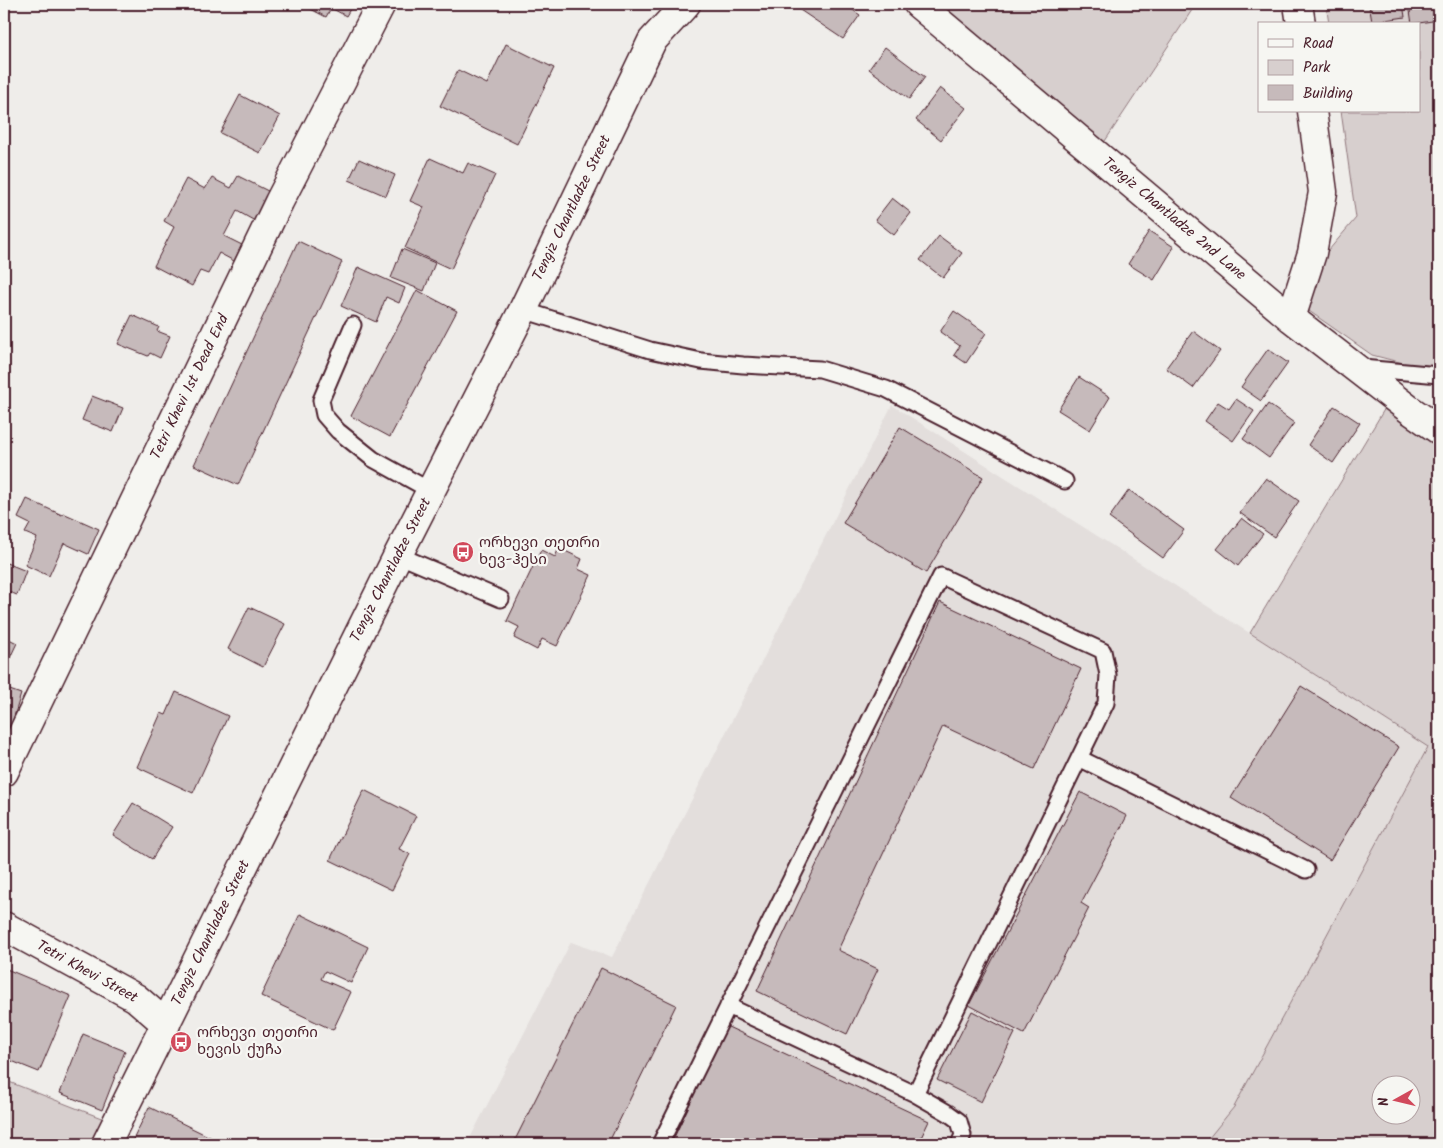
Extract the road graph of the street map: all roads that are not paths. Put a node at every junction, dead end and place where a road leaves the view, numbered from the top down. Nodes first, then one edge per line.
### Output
1 (381, 4) edge
2 (686, 4) edge
3 (918, 4) edge
4 (1298, 4) edge
5 (1301, 22) edge
6 (1312, 112) edge
7 (523, 310) junction
8 (1291, 318) junction
9 (353, 325) dead end
10 (1356, 368) junction
11 (1439, 375) edge
12 (1437, 429) edge
13 (1065, 481) dead end
14 (431, 491) junction
15 (398, 555) junction
16 (501, 600) dead end
17 (1078, 758) junction
18 (4, 772) edge
19 (1306, 870) dead end
20 (4, 926) edge
21 (728, 1006) junction
22 (166, 1024) junction
23 (915, 1094) junction
24 (106, 1144) edge
25 (660, 1144) edge
26 (959, 1144) edge

1 - 18 street, Tetri Khevi 1st Dead End
2 - 7 street, Tengiz Chantladze Street
3 - 8 street, Tengiz Chantladze 2nd Lane
4 - 5 street
6 - 8 street
7 - 13 lane
7 - 14 street, Tengiz Chantladze Street
8 - 10 street, Tengiz Chantladze 2nd Lane
9 - 14 lane
10 - 11 lane
10 - 12 street, Tengiz Chantladze 2nd Lane
14 - 15 street, Tengiz Chantladze Street
15 - 16 lane
15 - 22 street, Tengiz Chantladze Street
17 - 19 lane
17 - 21 lane
17 - 23 lane
20 - 22 street, Tetri Khevi Street
21 - 23 lane
21 - 25 lane
22 - 24 street, Tengiz Chantladze Street
23 - 26 lane

